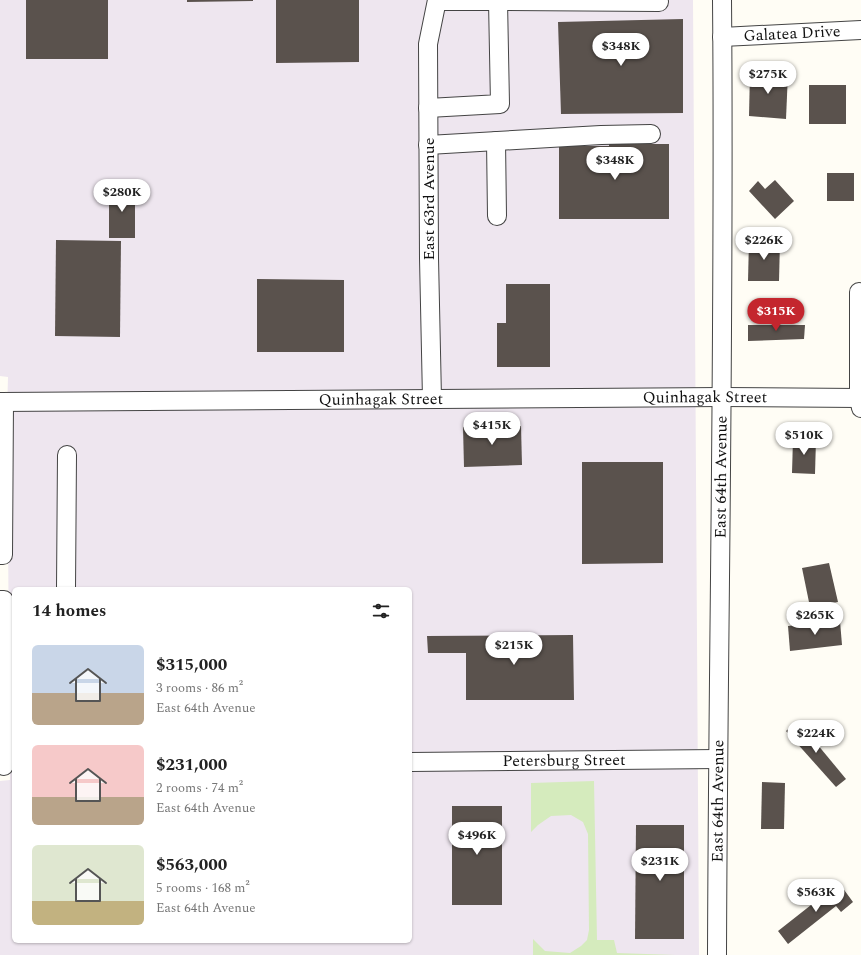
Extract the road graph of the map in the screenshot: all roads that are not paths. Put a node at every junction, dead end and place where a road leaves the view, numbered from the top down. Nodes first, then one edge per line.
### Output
1 (722, 0) edge
2 (437, 1) edge
3 (498, 1) junction
4 (660, 2) dead end
5 (861, 30) edge
6 (722, 37) junction
7 (428, 108) junction
8 (651, 134) dead end
9 (496, 141) junction
10 (428, 145) junction
11 (497, 216) dead end
12 (859, 292) dead end
13 (722, 397) junction
14 (432, 399) junction
15 (2, 402) edge
16 (860, 403) edge
17 (2, 446) edge
18 (67, 455) dead end
19 (0, 555) edge
20 (66, 587) edge
21 (0, 600) edge
22 (718, 759) junction
23 (412, 762) edge
24 (6, 766) edge
25 (717, 955) edge

1 - 6 street, East 64th Avenue
2 - 3 street
2 - 7 street, East 63rd Avenue
3 - 4 street
3 - 7 street
5 - 6 street, Galatea Drive
6 - 13 street, East 64th Avenue
7 - 10 street, East 63rd Avenue
8 - 9 street
9 - 10 street
9 - 11 street
10 - 14 street, East 63rd Avenue
12 - 16 street
13 - 14 street, Quinhagak Street
13 - 16 street, Quinhagak Street
13 - 22 street, East 64th Avenue
14 - 15 street, Quinhagak Street
15 - 17 street
17 - 19 street
18 - 20 street
21 - 24 street
22 - 23 street, Petersburg Street
22 - 25 street, East 64th Avenue

